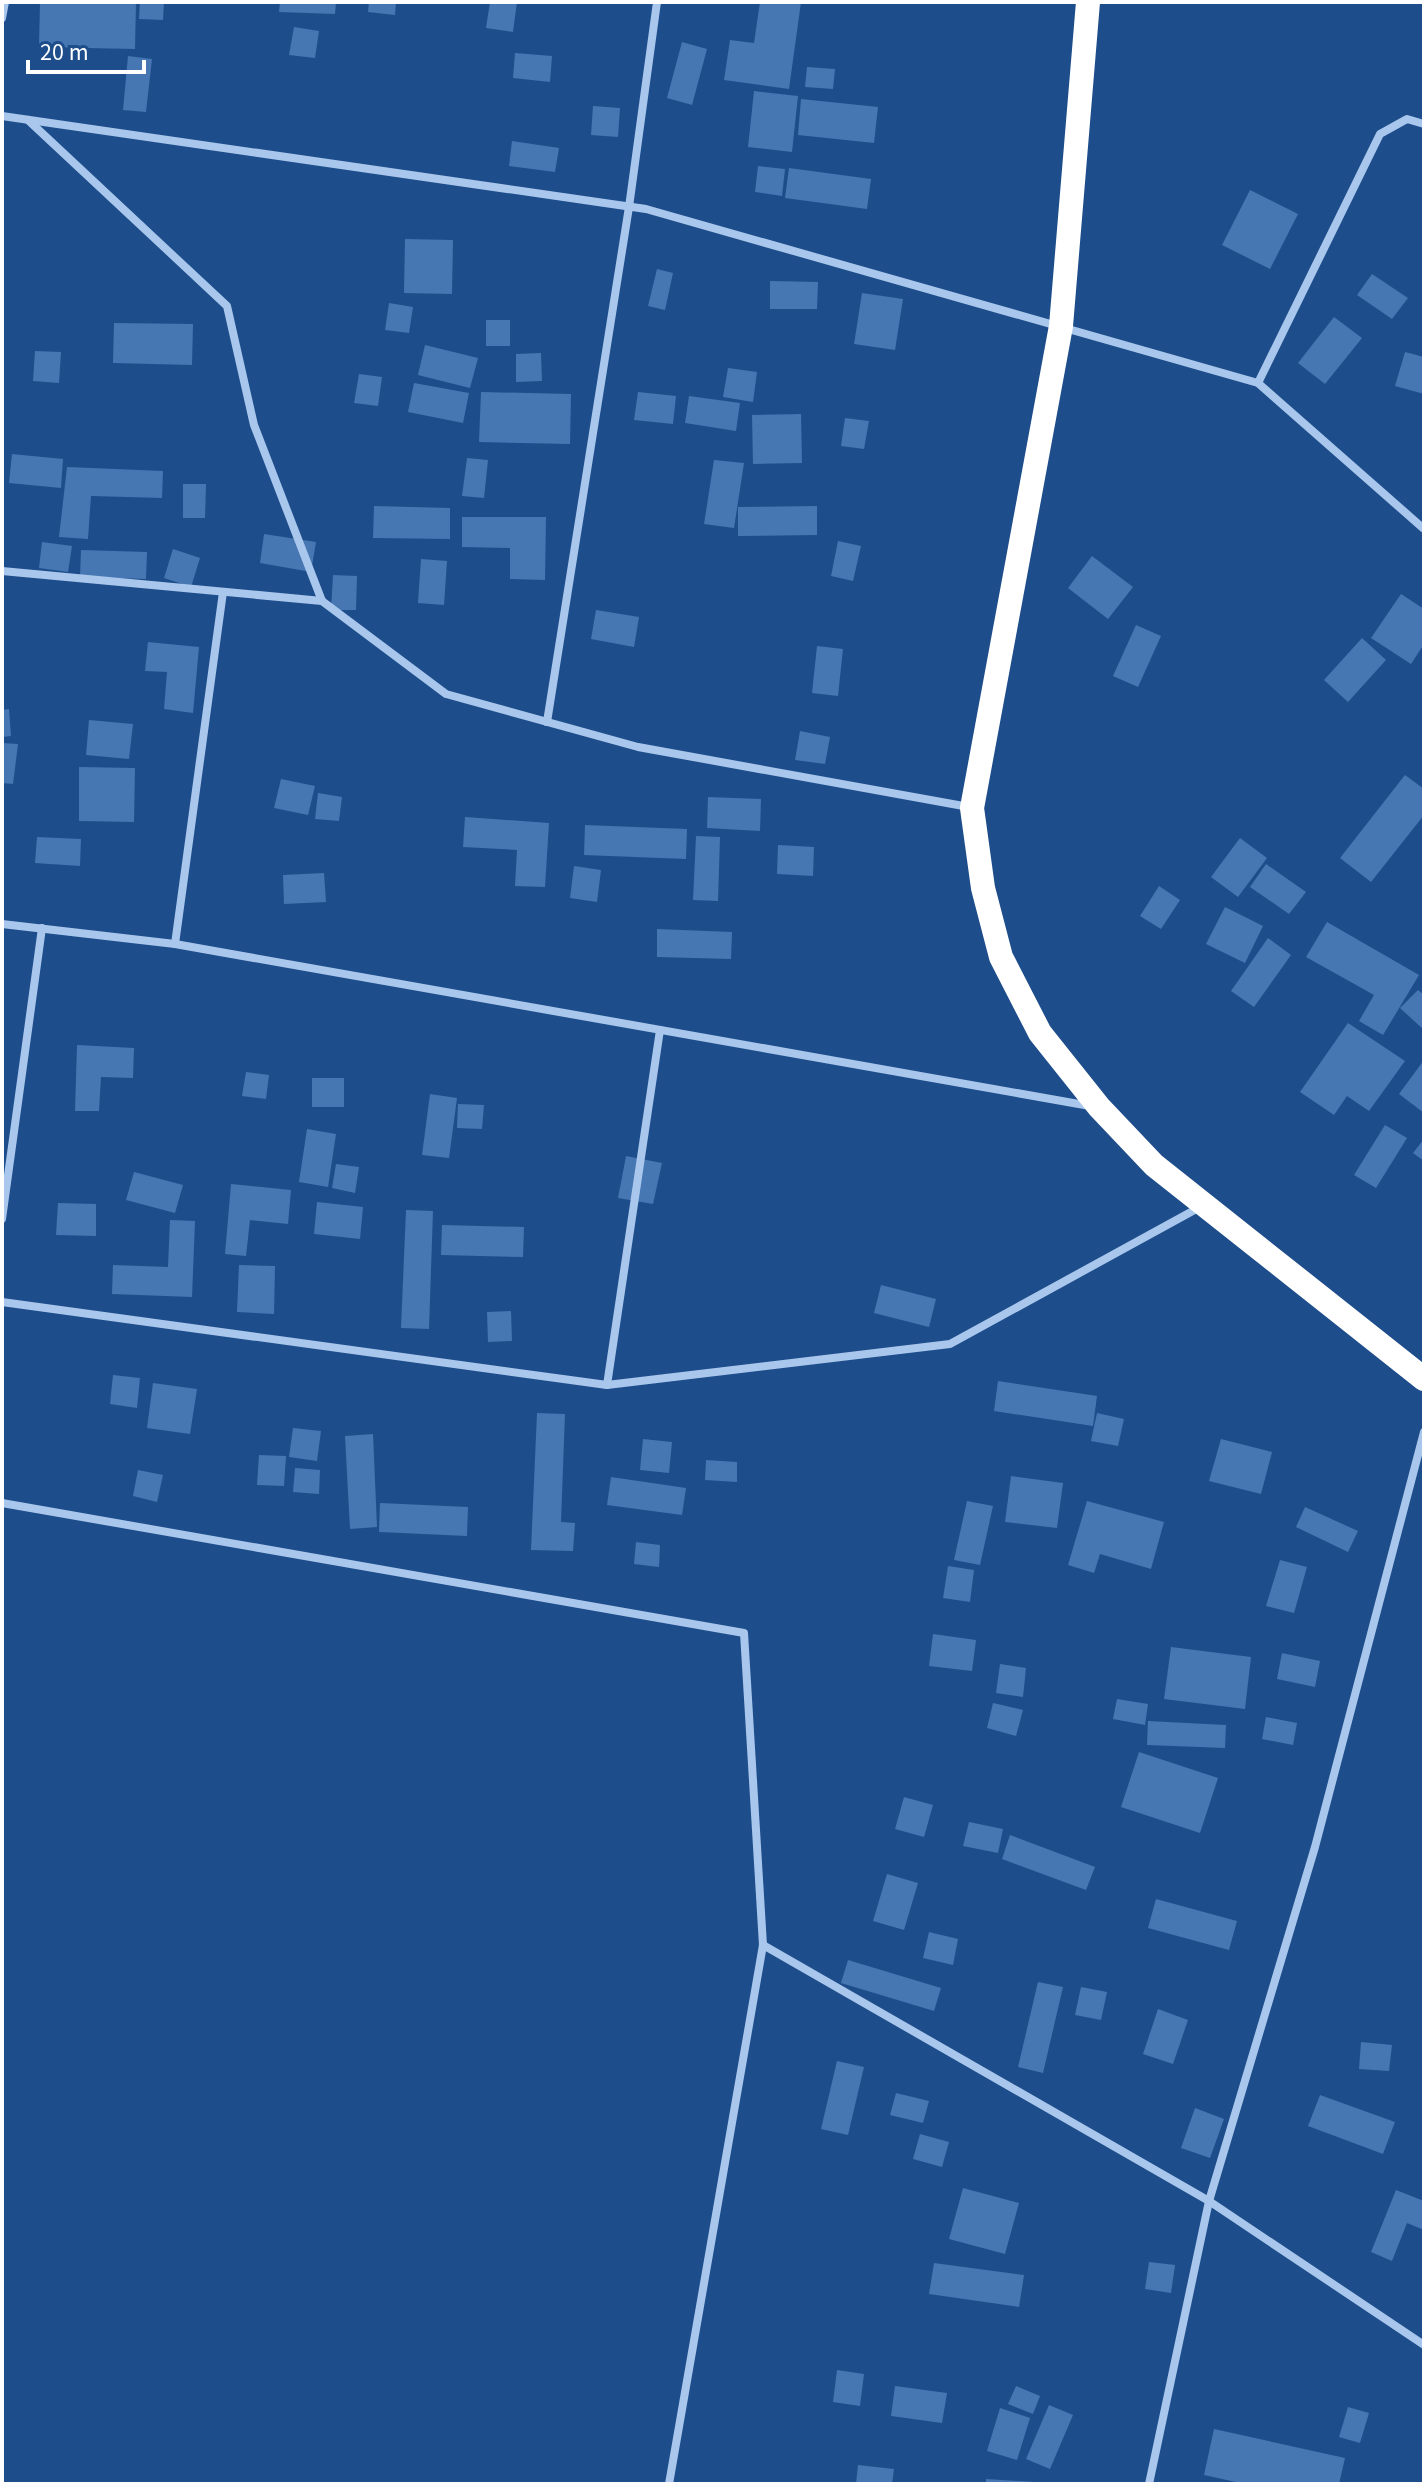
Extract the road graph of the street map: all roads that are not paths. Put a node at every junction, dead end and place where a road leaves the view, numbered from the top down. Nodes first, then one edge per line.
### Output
1 (5, 2) edge
2 (657, 2) edge
3 (1088, 2) edge
4 (2, 18) edge
5 (2, 116) edge
6 (27, 119) junction
7 (1424, 124) edge
8 (629, 207) junction
9 (1061, 326) junction
10 (1258, 383) junction
11 (1424, 529) edge
12 (2, 571) edge
13 (223, 592) junction
14 (322, 601) junction
15 (547, 722) junction
16 (972, 808) junction
17 (2, 924) edge
18 (42, 928) junction
19 (175, 944) junction
20 (660, 1030) junction
21 (1099, 1107) junction
22 (1204, 1204) junction
23 (2, 1219) edge
24 (2, 1302) edge
25 (1424, 1379) edge
26 (607, 1385) junction
27 (1424, 1432) edge
28 (2, 1503) edge
29 (763, 1945) junction
30 (1209, 2201) junction
31 (1424, 2345) edge
32 (669, 2484) edge
33 (1149, 2484) edge

1 - 4 street
2 - 8 street
3 - 9 highway
5 - 6 street
6 - 8 street
6 - 14 street
7 - 10 street
8 - 9 street
8 - 15 street
9 - 10 street
9 - 16 highway
10 - 11 street
12 - 13 street
13 - 14 street
13 - 19 street
14 - 15 street
15 - 16 street
16 - 21 highway
17 - 18 street
18 - 19 street
18 - 23 street
19 - 20 street
20 - 21 street
20 - 26 street
21 - 22 highway
22 - 25 highway
22 - 26 street
24 - 26 street
27 - 30 street
28 - 29 street
29 - 30 street
29 - 32 street
30 - 31 street
30 - 33 street

